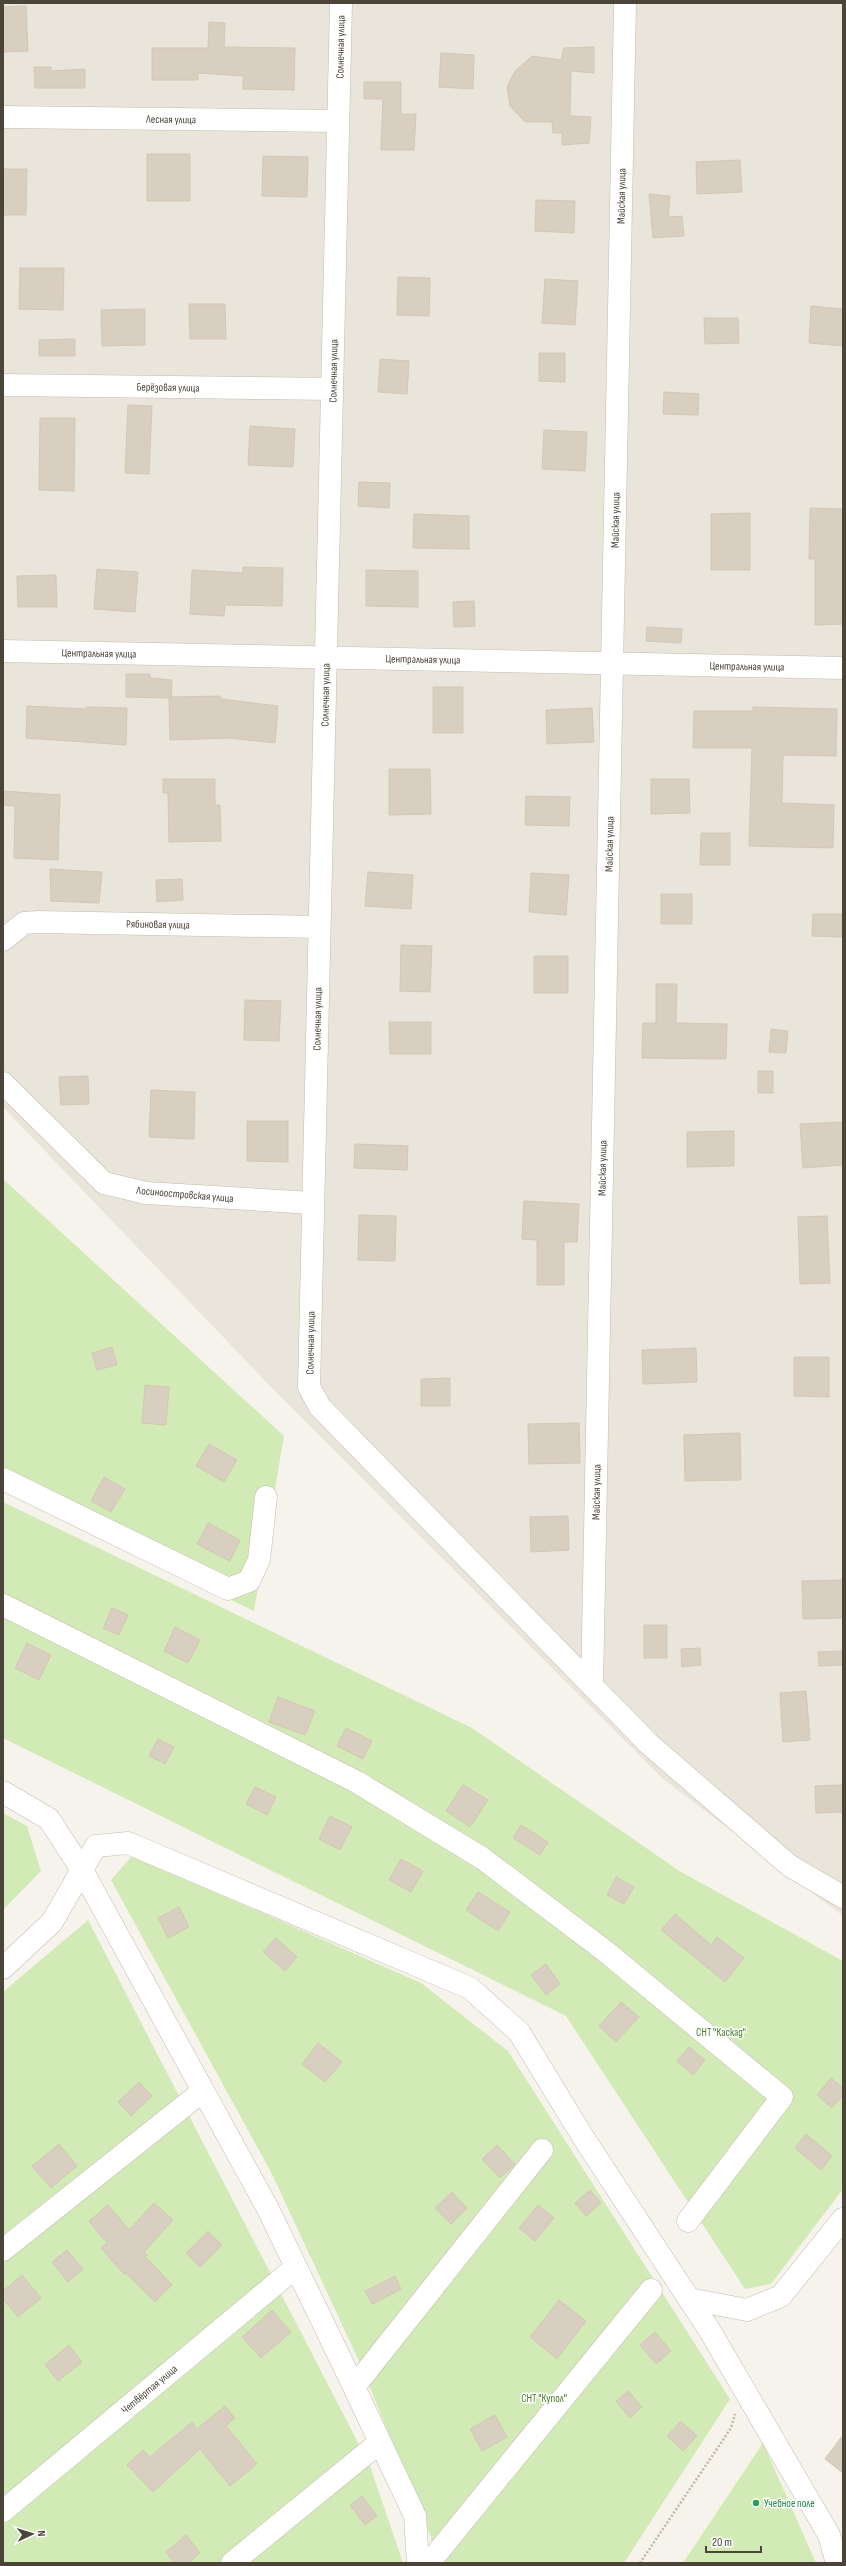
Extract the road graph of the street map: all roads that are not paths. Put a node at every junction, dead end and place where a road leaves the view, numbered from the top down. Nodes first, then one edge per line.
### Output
1 (341, 3) edge
2 (625, 3) edge
3 (3, 118) edge
4 (338, 121) junction
5 (3, 385) edge
6 (332, 389) junction
7 (3, 651) edge
8 (326, 657) junction
9 (613, 663) junction
10 (843, 668) edge
11 (319, 926) junction
12 (3, 940) edge
13 (3, 1083) edge
14 (313, 1203) junction
15 (3, 1479) edge
16 (266, 1497) dead end
17 (3, 1605) edge
18 (592, 1686) junction
19 (3, 1792) edge
20 (82, 1870) junction
21 (843, 1897) edge
22 (3, 1968) edge
23 (203, 2092) junction
24 (542, 2150) dead end
25 (843, 2219) edge
26 (688, 2221) dead end
27 (3, 2250) edge
28 (296, 2267) junction
29 (651, 2290) dead end
30 (689, 2299) junction
31 (354, 2387) junction
32 (380, 2442) junction
33 (3, 2511) edge
34 (232, 2563) edge
35 (418, 2563) edge
36 (429, 2563) edge
37 (837, 2563) edge

1 - 4 street, Солнечная улица
2 - 9 street, Майская улица
3 - 4 street, Лесная улица
4 - 6 street, Солнечная улица
5 - 6 street, Берёзовая улица
6 - 8 street, Солнечная улица
7 - 8 street, Центральная улица
8 - 9 street, Центральная улица
8 - 11 street, Солнечная улица
9 - 10 street, Центральная улица
9 - 18 street, Майская улица
11 - 12 street, Рябиновая улица
11 - 14 street, Солнечная улица
13 - 14 street, Лосиноостровская улица
14 - 18 street, Солнечная улица
15 - 16 street
17 - 26 street
18 - 21 street
19 - 20 street
20 - 22 street
20 - 23 street
20 - 30 street
23 - 27 street
23 - 28 street
24 - 31 street
25 - 30 street
28 - 31 street
28 - 33 street, Четвёртая улица
29 - 36 street
30 - 37 street
31 - 32 street
32 - 34 street
32 - 35 street

